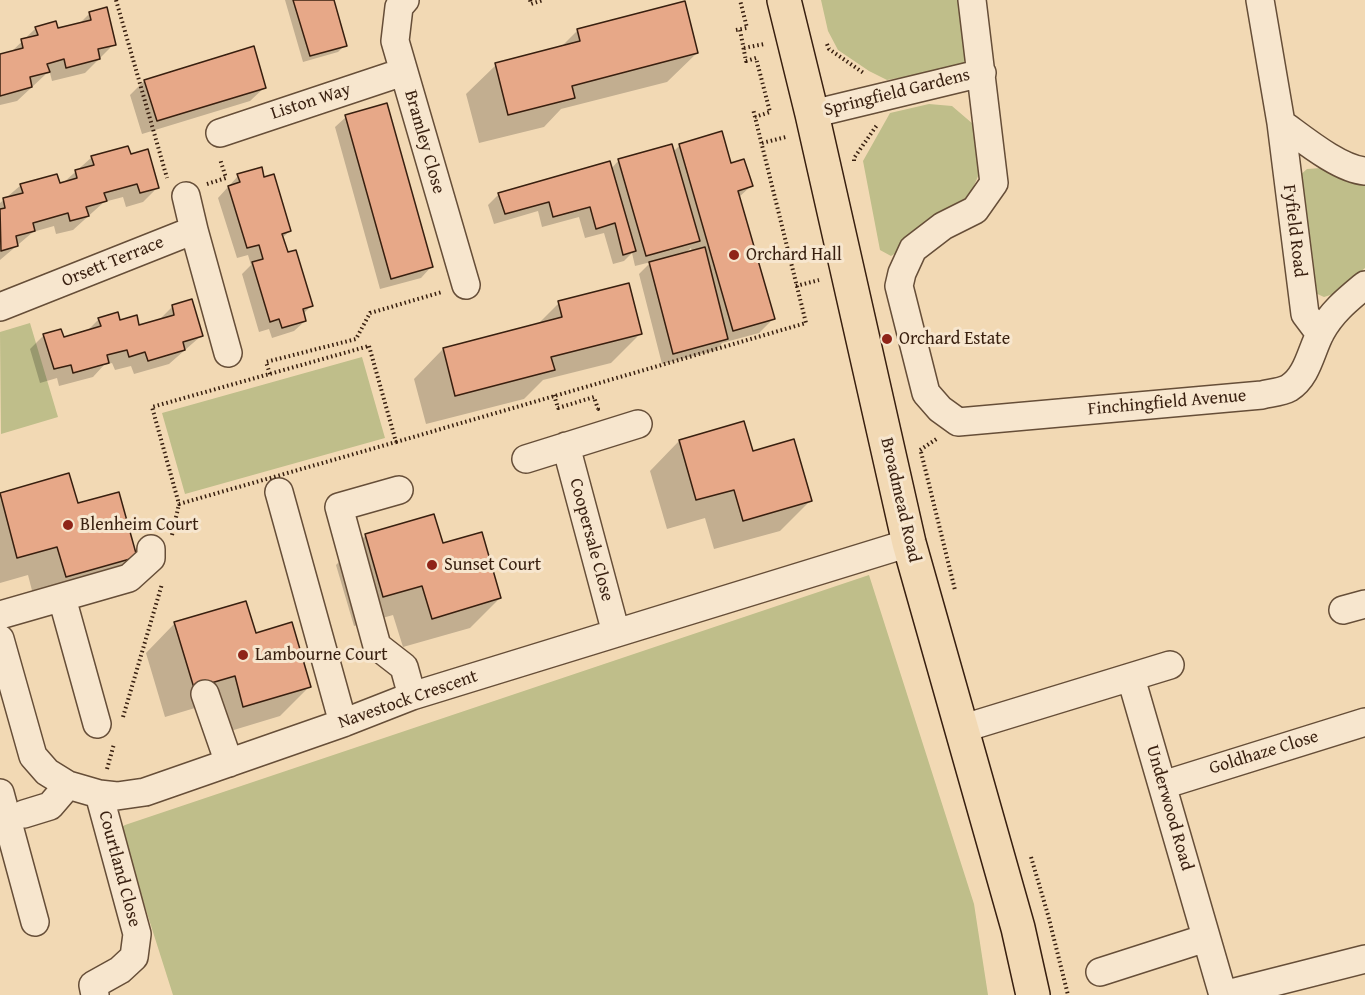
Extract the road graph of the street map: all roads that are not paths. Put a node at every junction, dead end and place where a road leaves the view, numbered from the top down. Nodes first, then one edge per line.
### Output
1 (405, 0) edge
2 (784, 0) edge
3 (972, 0) edge
4 (1260, 0) edge
5 (403, 72) junction
6 (982, 73) junction
7 (812, 114) junction
8 (1281, 123) junction
9 (220, 133) road end
10 (1365, 171) edge
11 (177, 187) road end
12 (194, 230) junction
13 (466, 285) road end
14 (1365, 285) edge
15 (0, 307) edge
16 (1320, 334) junction
17 (228, 353) dead end
18 (926, 393) joint
19 (638, 424) dead end
20 (566, 446) junction
21 (526, 459) dead end
22 (399, 490) dead end
23 (279, 492) dead end
24 (162, 542) road end
25 (909, 543) junction
26 (62, 598) junction
27 (0, 615) edge
28 (615, 633) junction
29 (0, 639) edge
30 (1170, 664) dead end
31 (1131, 678) junction
32 (206, 694) dead end
33 (412, 696) junction
34 (1365, 722) edge
35 (343, 723) junction
36 (111, 729) road end
37 (961, 729) junction
38 (229, 763) junction
39 (68, 784) junction
40 (1163, 785) junction
41 (0, 793) edge
42 (99, 794) junction
43 (24, 814) dead end
44 (35, 922) dead end
45 (1206, 938) junction
46 (1365, 959) edge
47 (1100, 972) dead end
48 (95, 995) edge
49 (1033, 995) edge
50 (1223, 995) edge

1 - 5 street, Bramley Close
2 - 7 main road, Broadmead Road
3 - 6 street, Springfield Gardens
4 - 8 street, Fyfield Road
5 - 9 street, Liston Way
5 - 13 street, Bramley Close
6 - 7 street, Springfield Gardens
6 - 18 street, Springfield Gardens
7 - 25 main road, Broadmead Road
8 - 10 street
8 - 16 street, Fyfield Road
11 - 12 street
12 - 15 street, Orsett Terrace
12 - 17 street
14 - 16 street, Finchingfield Avenue
16 - 18 street, Finchingfield Avenue
19 - 20 street
20 - 21 street
20 - 28 street, Coopersale Close
22 - 33 street
23 - 35 street
24 - 26 street
25 - 28 street, Navestock Crescent
25 - 37 main road, Broadmead Road
26 - 27 street
26 - 36 street
28 - 33 street, Navestock Crescent
29 - 39 street, Navestock Crescent
30 - 31 street
31 - 37 street
31 - 40 street, Underwood Road
32 - 38 street
33 - 35 street, Navestock Crescent
34 - 40 street, Goldhaze Close
35 - 38 street, Navestock Crescent
37 - 49 main road, Broadmead Road
38 - 42 street, Navestock Crescent
39 - 42 street, Navestock Crescent
39 - 43 street
40 - 45 street, Underwood Road
41 - 44 street
42 - 48 street, Courtland Close
45 - 47 street
45 - 50 street, Underwood Road
46 - 50 street

